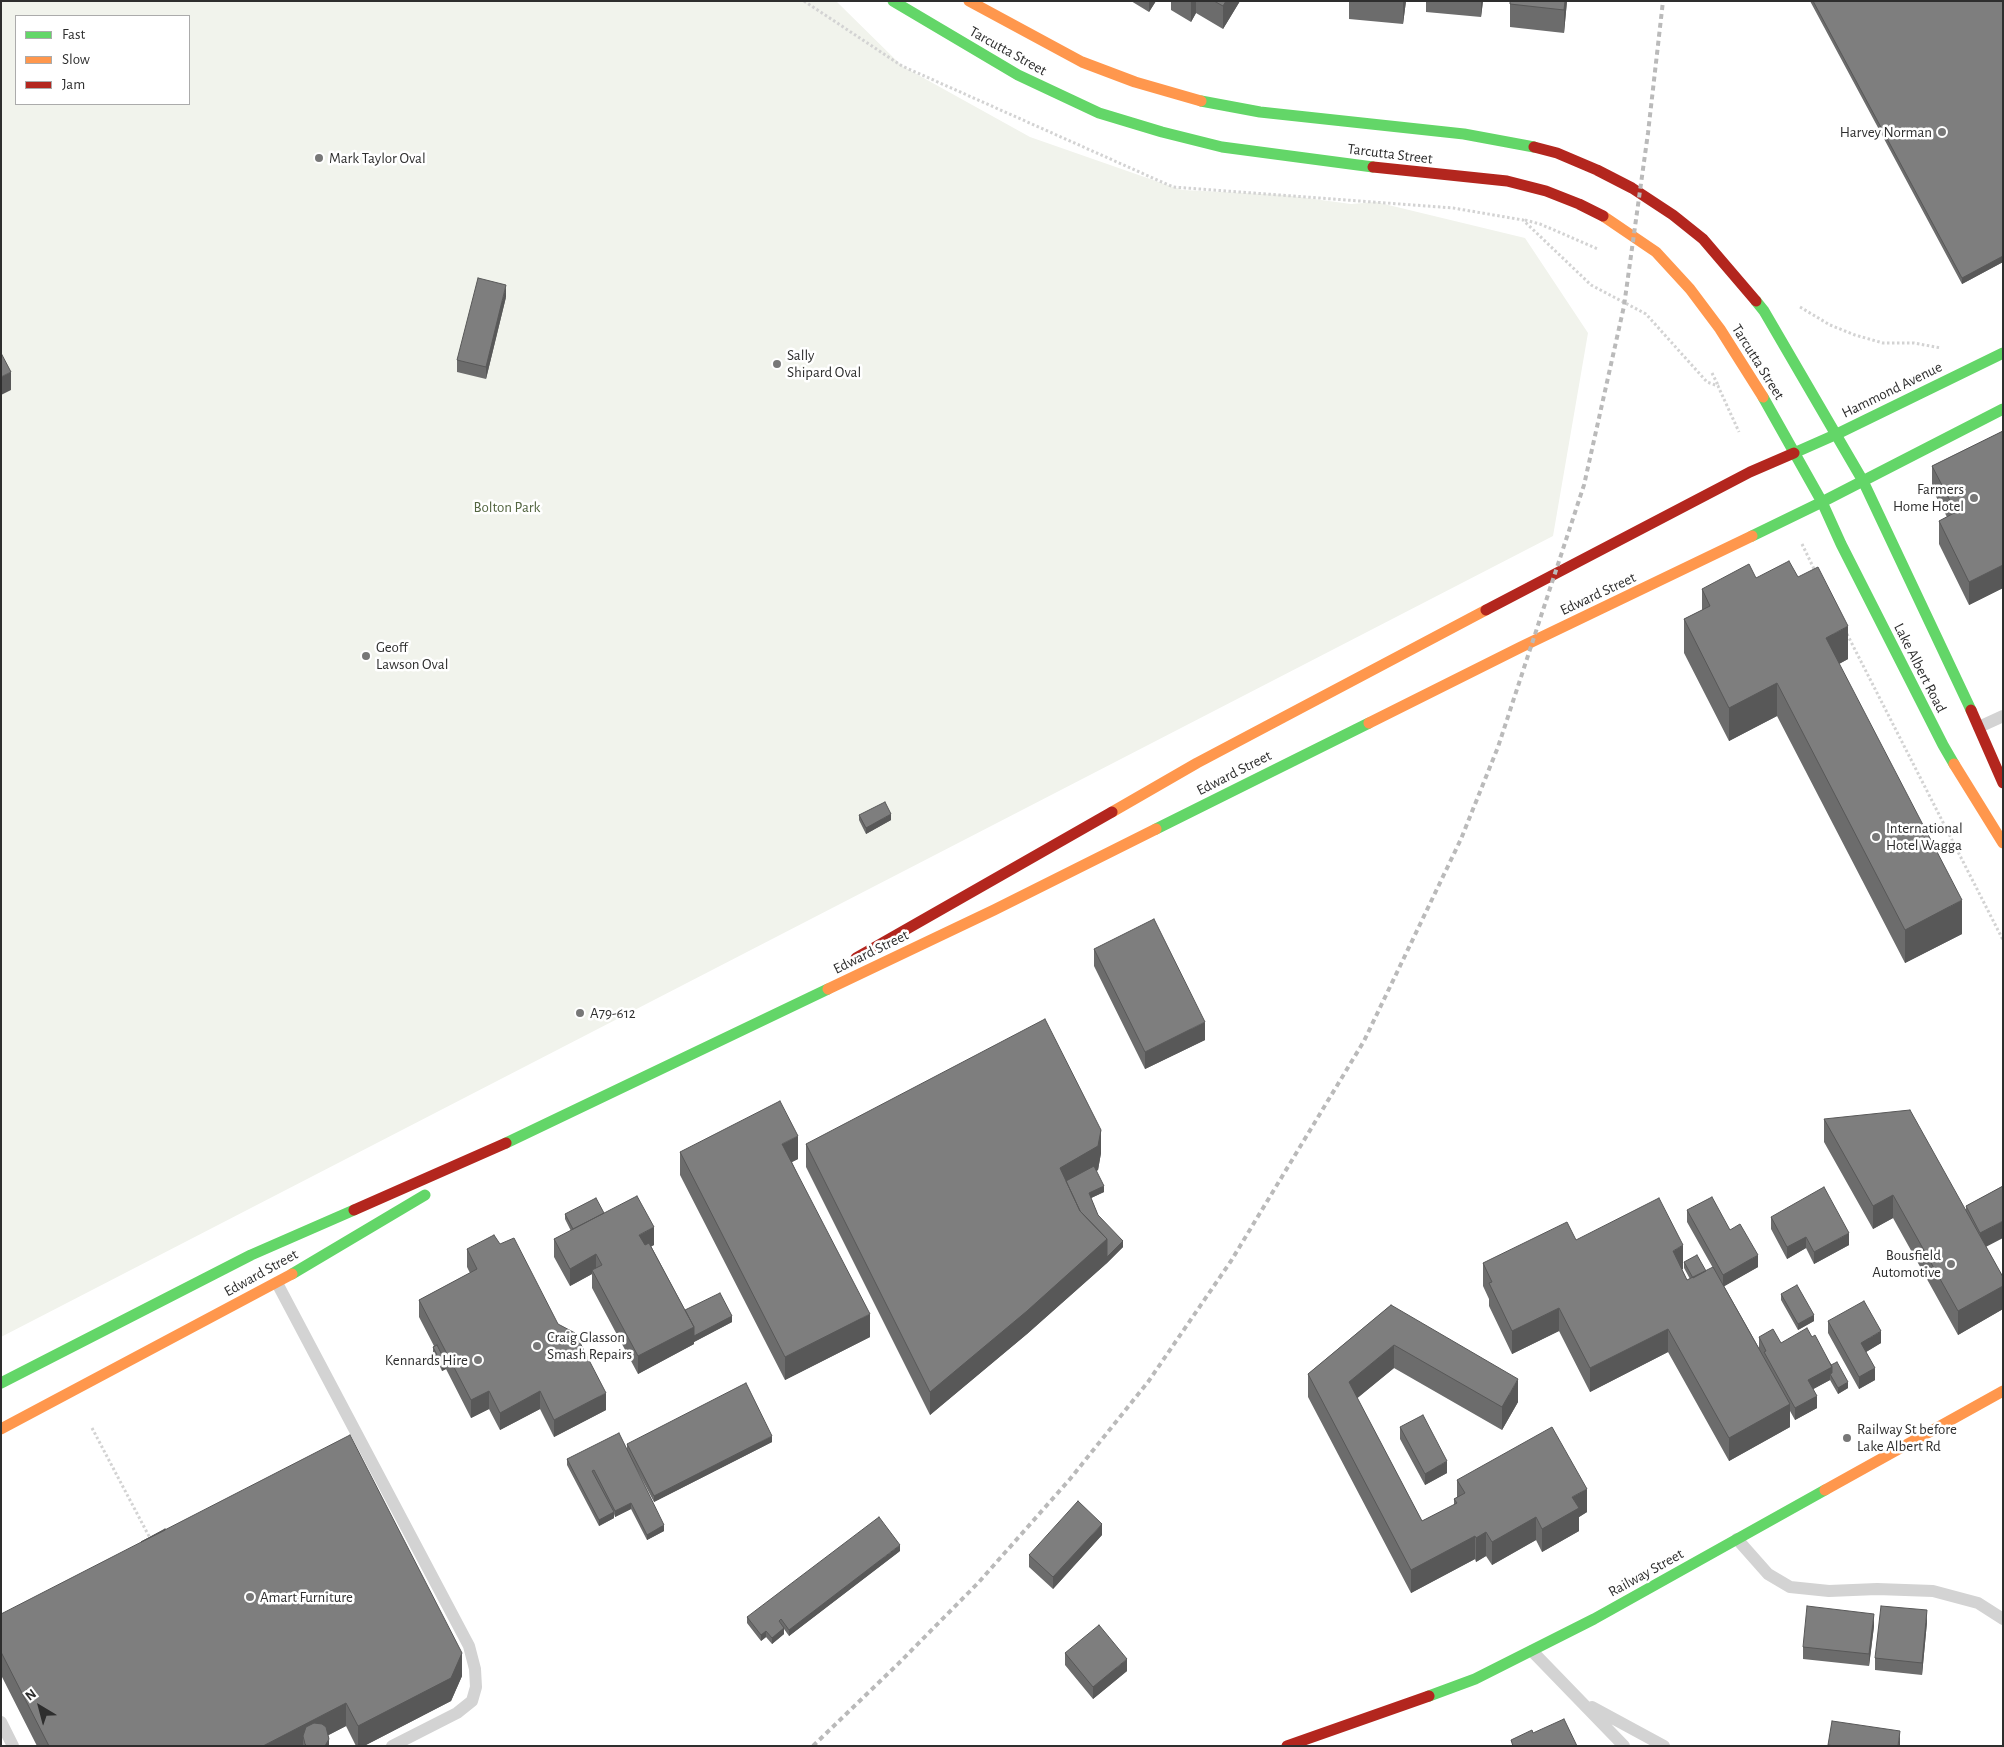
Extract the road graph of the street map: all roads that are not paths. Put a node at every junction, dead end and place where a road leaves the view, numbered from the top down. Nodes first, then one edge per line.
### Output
1 (893, 1) edge
2 (969, 1) edge
3 (2003, 353) edge
4 (2003, 410) edge
5 (1836, 434) junction
6 (1793, 452) junction
7 (1862, 481) junction
8 (1822, 502) junction
9 (2003, 716) edge
10 (1979, 727) junction
11 (2003, 783) edge
12 (2003, 843) edge
13 (842, 966) dead end
14 (807, 986) dead end
15 (660, 1070) junction
16 (529, 1133) junction
17 (277, 1283) junction
18 (1, 1382) edge
19 (2003, 1391) edge
20 (1, 1428) edge
21 (1737, 1539) junction
22 (2003, 1619) edge
23 (1532, 1651) junction
24 (1580, 1700) junction
25 (1, 1722) edge
26 (14, 1746) edge
27 (392, 1746) edge
28 (1287, 1746) edge
29 (1624, 1746) edge
30 (1664, 1746) edge

1 - 6 main road, Tarcutta Street
2 - 5 main road, Tarcutta Street
3 - 5 main road, Hammond Avenue
4 - 7 main road
5 - 6 main road, Hammond Avenue
5 - 7 main road, Tarcutta Street
6 - 8 main road, Tarcutta Street
6 - 13 main road, Edward Street
7 - 8 main road
7 - 10 main road, Lake Albert Road
8 - 12 main road, Lake Albert Road
8 - 15 main road, Edward Street
9 - 10 lane
10 - 11 main road, Lake Albert Road
14 - 15 main road, Edward Street
15 - 16 main road, Edward Street
16 - 17 main road, Edward Street
16 - 18 main road, Edward Street
17 - 20 main road, Edward Street
17 - 27 lane
19 - 21 main road, Railway Street
21 - 22 lane
21 - 23 main road, Railway Street
23 - 24 lane
23 - 28 main road, Railway Street
24 - 29 lane
24 - 30 lane
25 - 26 lane

